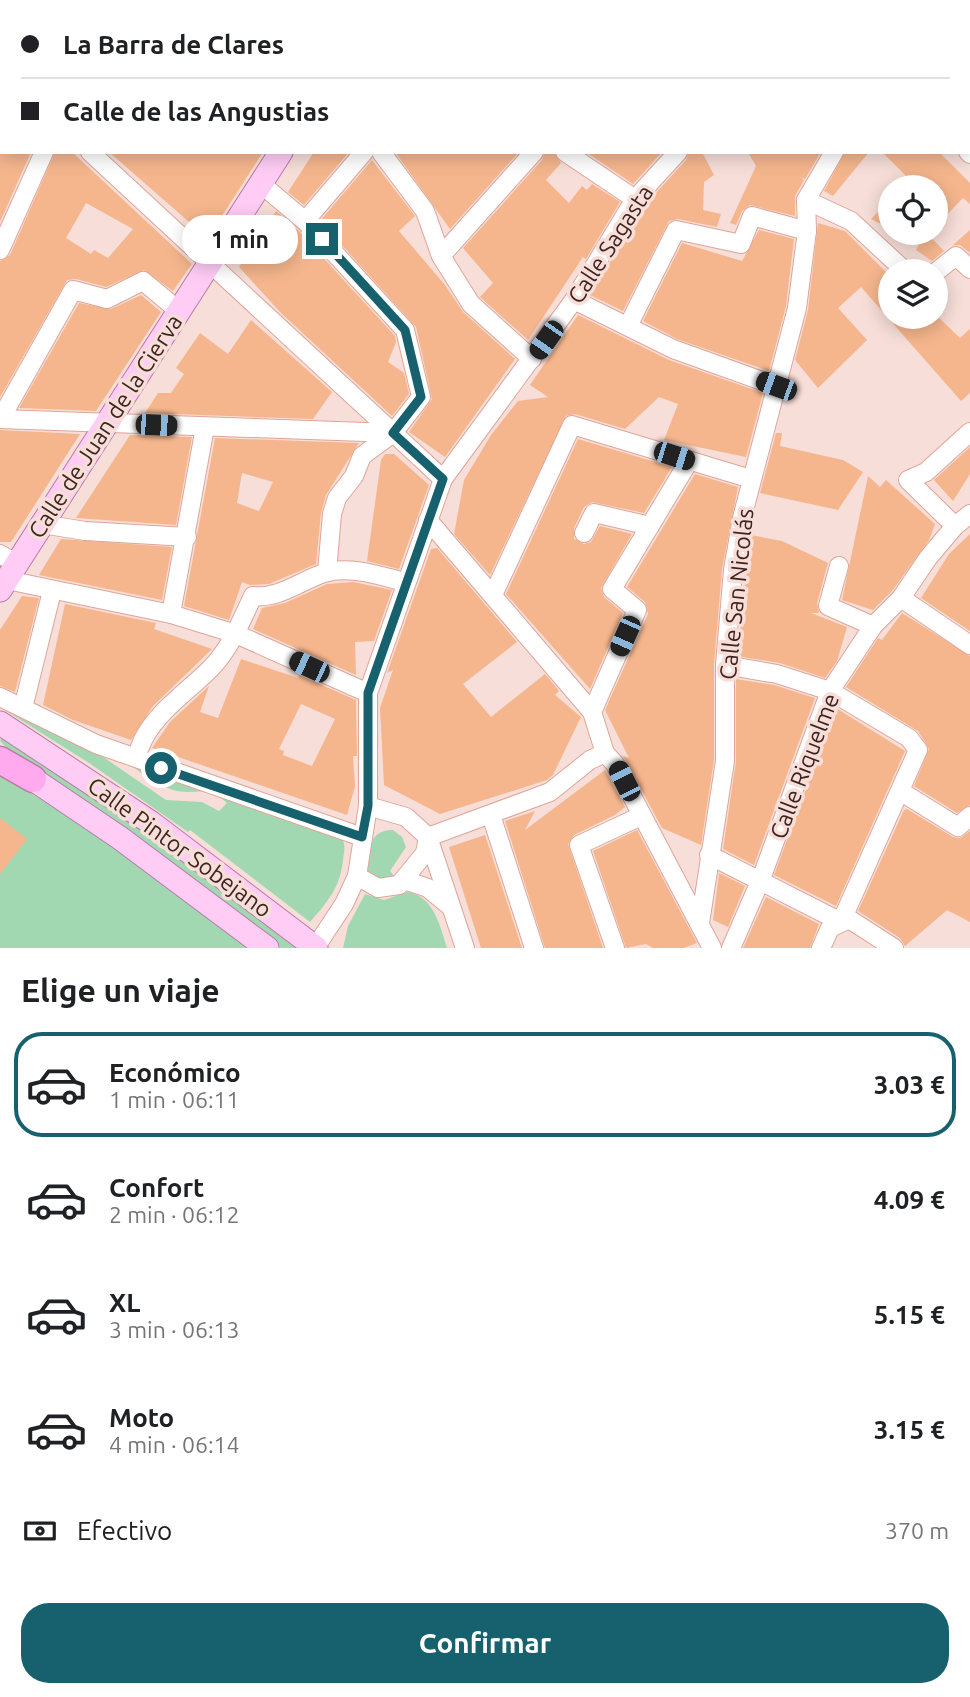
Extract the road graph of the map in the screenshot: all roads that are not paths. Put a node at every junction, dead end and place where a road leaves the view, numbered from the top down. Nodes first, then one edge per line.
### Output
1 (43, 154) edge
2 (92, 154) edge
3 (280, 154) edge
4 (363, 154) edge
5 (382, 154) edge
6 (532, 154) edge
7 (568, 154) edge
8 (676, 154) edge
9 (833, 154) edge
10 (260, 183) junction
11 (635, 199) junction
12 (806, 200) junction
13 (305, 221) junction
14 (807, 231) junction
15 (0, 250) edge
16 (441, 256) junction
17 (892, 259) edge
18 (210, 262) junction
19 (948, 262) edge
20 (970, 269) edge
21 (574, 300) junction
22 (179, 310) junction
23 (628, 326) junction
24 (532, 359) junction
25 (776, 386) junction
26 (1, 419) edge
27 (107, 423) junction
28 (205, 427) junction
29 (970, 432) edge
30 (393, 433) junction
31 (689, 461) junction
32 (443, 479) junction
33 (751, 479) junction
34 (428, 520) junction
35 (963, 520) edge
36 (43, 524) junction
37 (650, 526) junction
38 (584, 533) dead end
39 (187, 537) junction
40 (839, 566) dead end
41 (6, 572) edge
42 (327, 572) junction
43 (404, 582) junction
44 (52, 591) junction
45 (493, 594) junction
46 (901, 598) junction
47 (171, 614) junction
48 (873, 626) junction
49 (236, 634) junction
50 (970, 645) edge
51 (725, 664) junction
52 (830, 691) junction
53 (368, 693) junction
54 (0, 697) edge
55 (23, 708) junction
56 (592, 712) junction
57 (0, 723) edge
58 (139, 747) dead end
59 (0, 753) edge
60 (605, 753) junction
61 (0, 760) edge
62 (33, 779) junction
63 (900, 791) junction
64 (368, 806) junction
65 (491, 815) junction
66 (641, 816) junction
67 (970, 816) edge
68 (362, 837) junction
69 (428, 837) junction
70 (709, 855) junction
71 (357, 876) junction
72 (761, 879) junction
73 (404, 880) junction
74 (452, 907) junction
75 (841, 922) junction
76 (700, 923) junction
77 (705, 946) edge
78 (267, 948) edge
79 (315, 948) edge
80 (465, 948) edge
81 (534, 948) edge
82 (615, 948) edge
83 (731, 948) edge
84 (821, 948) edge
85 (894, 948) edge

1 - 15 street
2 - 18 street
3 - 10 main road, Calle de Juan de la Cierva
4 - 13 street
5 - 16 street
6 - 16 street
7 - 11 street
8 - 11 street, Calle Sagasta
9 - 12 street
10 - 13 street
10 - 18 main road, Calle de Juan de la Cierva
11 - 21 street, Calle Sagasta
12 - 14 street, Calle San Nicolás
12 - 17 street
13 - 30 street
14 - 23 street
14 - 25 street, Calle San Nicolás
16 - 24 street
18 - 22 main road, Calle de Juan de la Cierva
18 - 30 street
19 - 20 street
21 - 23 street
21 - 24 street, Calle Sagasta
22 - 26 street
22 - 27 main road, Calle de Juan de la Cierva
23 - 25 street
24 - 32 street, Calle Sagasta
25 - 33 street, Calle San Nicolás
26 - 27 street
27 - 28 street
27 - 36 main road, Calle de Juan de la Cierva
28 - 30 street
28 - 39 street
29 - 35 street
30 - 32 street
30 - 42 street
31 - 33 street
31 - 37 street
31 - 45 street
32 - 34 street, Calle Sagasta
33 - 51 street, Calle San Nicolás
34 - 43 street, Calle Sagasta
34 - 45 street
35 - 46 street, Calle Riquelme
36 - 39 street
36 - 41 main road, Calle de Juan de la Cierva
37 - 38 street
37 - 56 street
39 - 47 street
40 - 48 street
41 - 44 street
42 - 43 street
42 - 49 street
43 - 53 street, Calle Sagasta
44 - 47 street
44 - 55 street
45 - 56 street
46 - 48 street, Calle Riquelme
46 - 50 street
47 - 49 street
48 - 52 street, Calle Riquelme
49 - 53 street
49 - 58 street
51 - 52 street
51 - 70 street, Calle San Nicolás
52 - 63 street
52 - 72 street, Calle Riquelme
53 - 64 street, Calle Sagasta
54 - 55 street, Calle Pintor Sobejano
55 - 68 street, Calle Pintor Sobejano
56 - 60 street
57 - 79 main road, Calle Pintor Sobejano
59 - 62 main road, Calle Pintor Sobejano
60 - 65 street
60 - 66 street
61 - 62 highway
62 - 78 main road, Calle Pintor Sobejano
63 - 67 street
63 - 75 street
64 - 68 street, Calle Sagasta
64 - 69 street
65 - 69 street
65 - 81 street
66 - 76 street
66 - 82 street
68 - 71 street, Calle Pintor Sobejano
69 - 73 street
69 - 74 street
70 - 72 street
70 - 76 street, Calle San Nicolás
71 - 73 street
71 - 79 street, Calle Pintor Sobejano
72 - 75 street
72 - 83 street, Calle Riquelme
73 - 74 street
74 - 80 street
75 - 84 street
75 - 85 street
76 - 77 street

